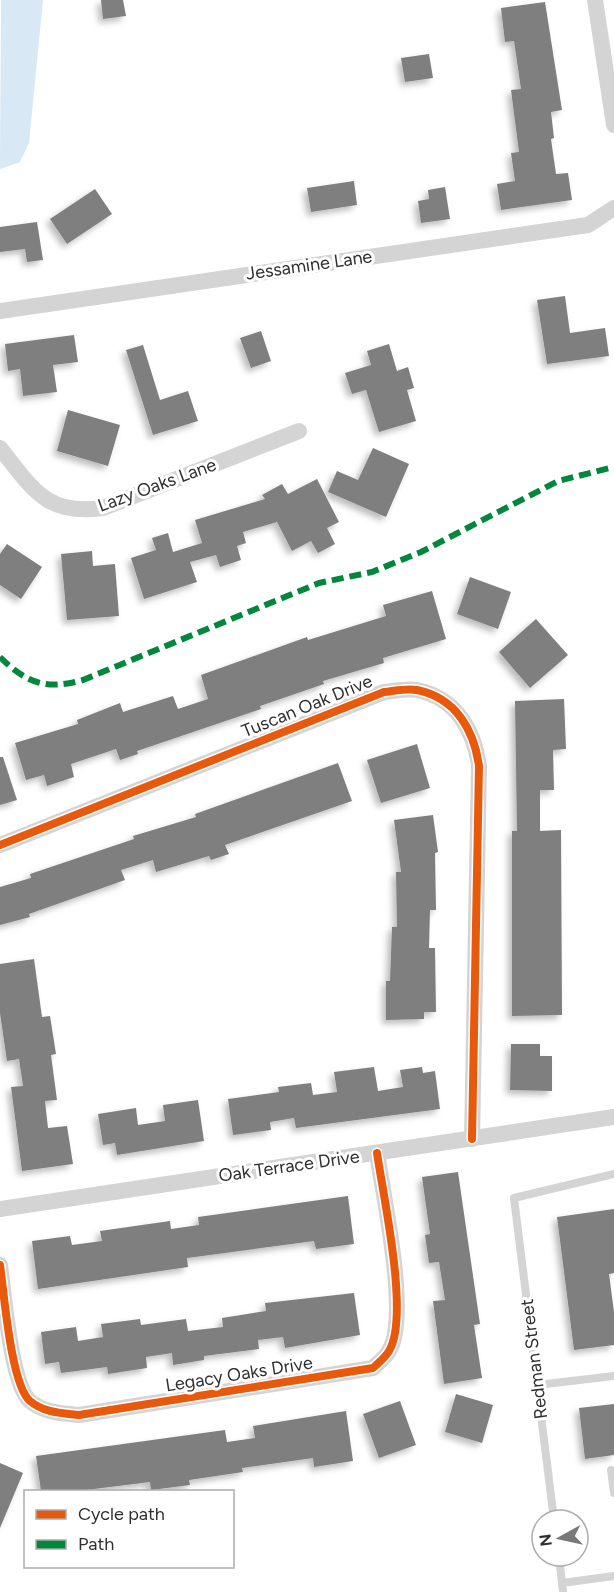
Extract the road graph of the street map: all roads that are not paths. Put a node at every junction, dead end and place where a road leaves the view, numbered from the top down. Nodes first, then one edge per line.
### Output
1 (595, 0) edge
2 (614, 125) edge
3 (614, 208) edge
4 (0, 311) edge
5 (299, 431) dead end
6 (0, 448) edge
7 (0, 845) edge
8 (614, 1117) edge
9 (472, 1139) junction
10 (377, 1153) junction
11 (614, 1174) edge
12 (0, 1209) edge
13 (0, 1265) edge
14 (614, 1376) edge
15 (537, 1385) junction
16 (611, 1470) dead end
17 (614, 1493) edge
18 (552, 1508) edge
19 (560, 1568) edge
20 (614, 1576) edge
21 (562, 1588) edge

1 - 2 street
3 - 4 street, Jessamine Lane
5 - 6 street, Lazy Oaks Lane
7 - 9 street, Tuscan Oak Drive
8 - 9 street, Oak Terrace Drive
9 - 10 street, Oak Terrace Drive
10 - 12 street, Oak Terrace Drive
10 - 13 street, Legacy Oaks Drive
11 - 15 lane, Redman Street
14 - 15 lane
15 - 18 lane, Redman Street
16 - 17 lane
19 - 21 lane
20 - 21 lane

